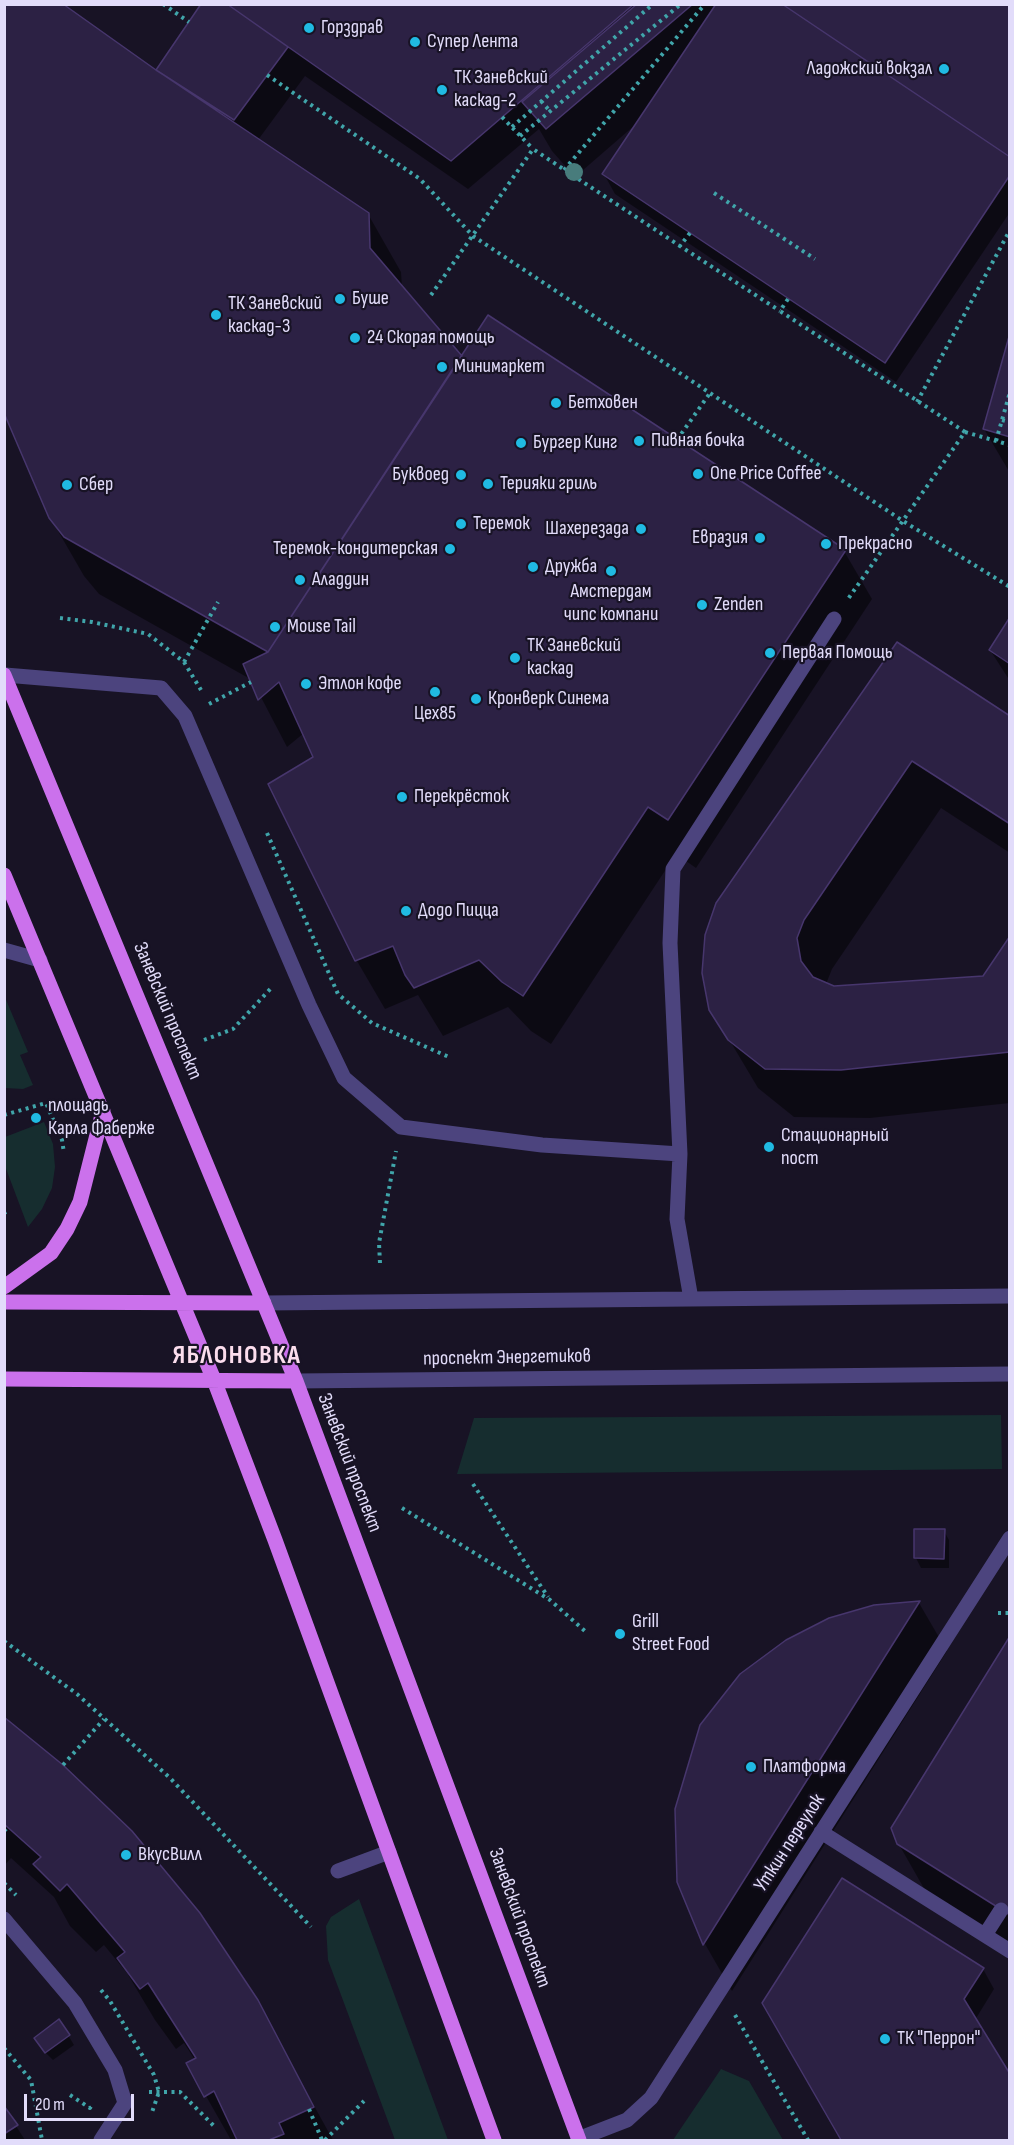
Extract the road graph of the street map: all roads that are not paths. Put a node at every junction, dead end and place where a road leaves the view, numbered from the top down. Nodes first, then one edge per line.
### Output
1 (834, 619) road end
2 (5, 675) edge
3 (4, 874) edge
4 (4, 950) edge
5 (40, 960) junction
6 (103, 1111) junction
7 (680, 1154) junction
8 (4, 1287) edge
9 (1010, 1296) edge
10 (691, 1299) junction
11 (4, 1302) edge
12 (183, 1302) junction
13 (264, 1303) junction
14 (1010, 1374) edge
15 (4, 1379) edge
16 (214, 1380) junction
17 (296, 1381) junction
18 (1010, 1538) edge
19 (821, 1832) junction
20 (388, 1852) junction
21 (338, 1871) dead end
22 (1001, 1910) dead end
23 (4, 1919) edge
24 (985, 1935) junction
25 (1008, 1947) edge
26 (101, 2140) edge
27 (494, 2140) edge
28 (578, 2140) edge

1 - 7 street
2 - 7 street
2 - 13 main road, Заневский проспект
3 - 5 main road
4 - 5 street
5 - 6 main road
6 - 8 main road
6 - 12 main road
7 - 10 street
9 - 10 street
10 - 13 street
11 - 12 main road
12 - 13 main road
12 - 16 main road
13 - 17 main road, Заневский проспект
14 - 17 street, проспект Энергетиков
15 - 16 main road, проспект Энергетиков
16 - 17 main road, проспект Энергетиков
16 - 20 main road
17 - 28 main road, Заневский проспект
18 - 19 street, Уткин переулок
19 - 24 street
19 - 28 street, Уткин переулок
20 - 21 street
20 - 27 main road
22 - 24 street
23 - 26 street
24 - 25 street

